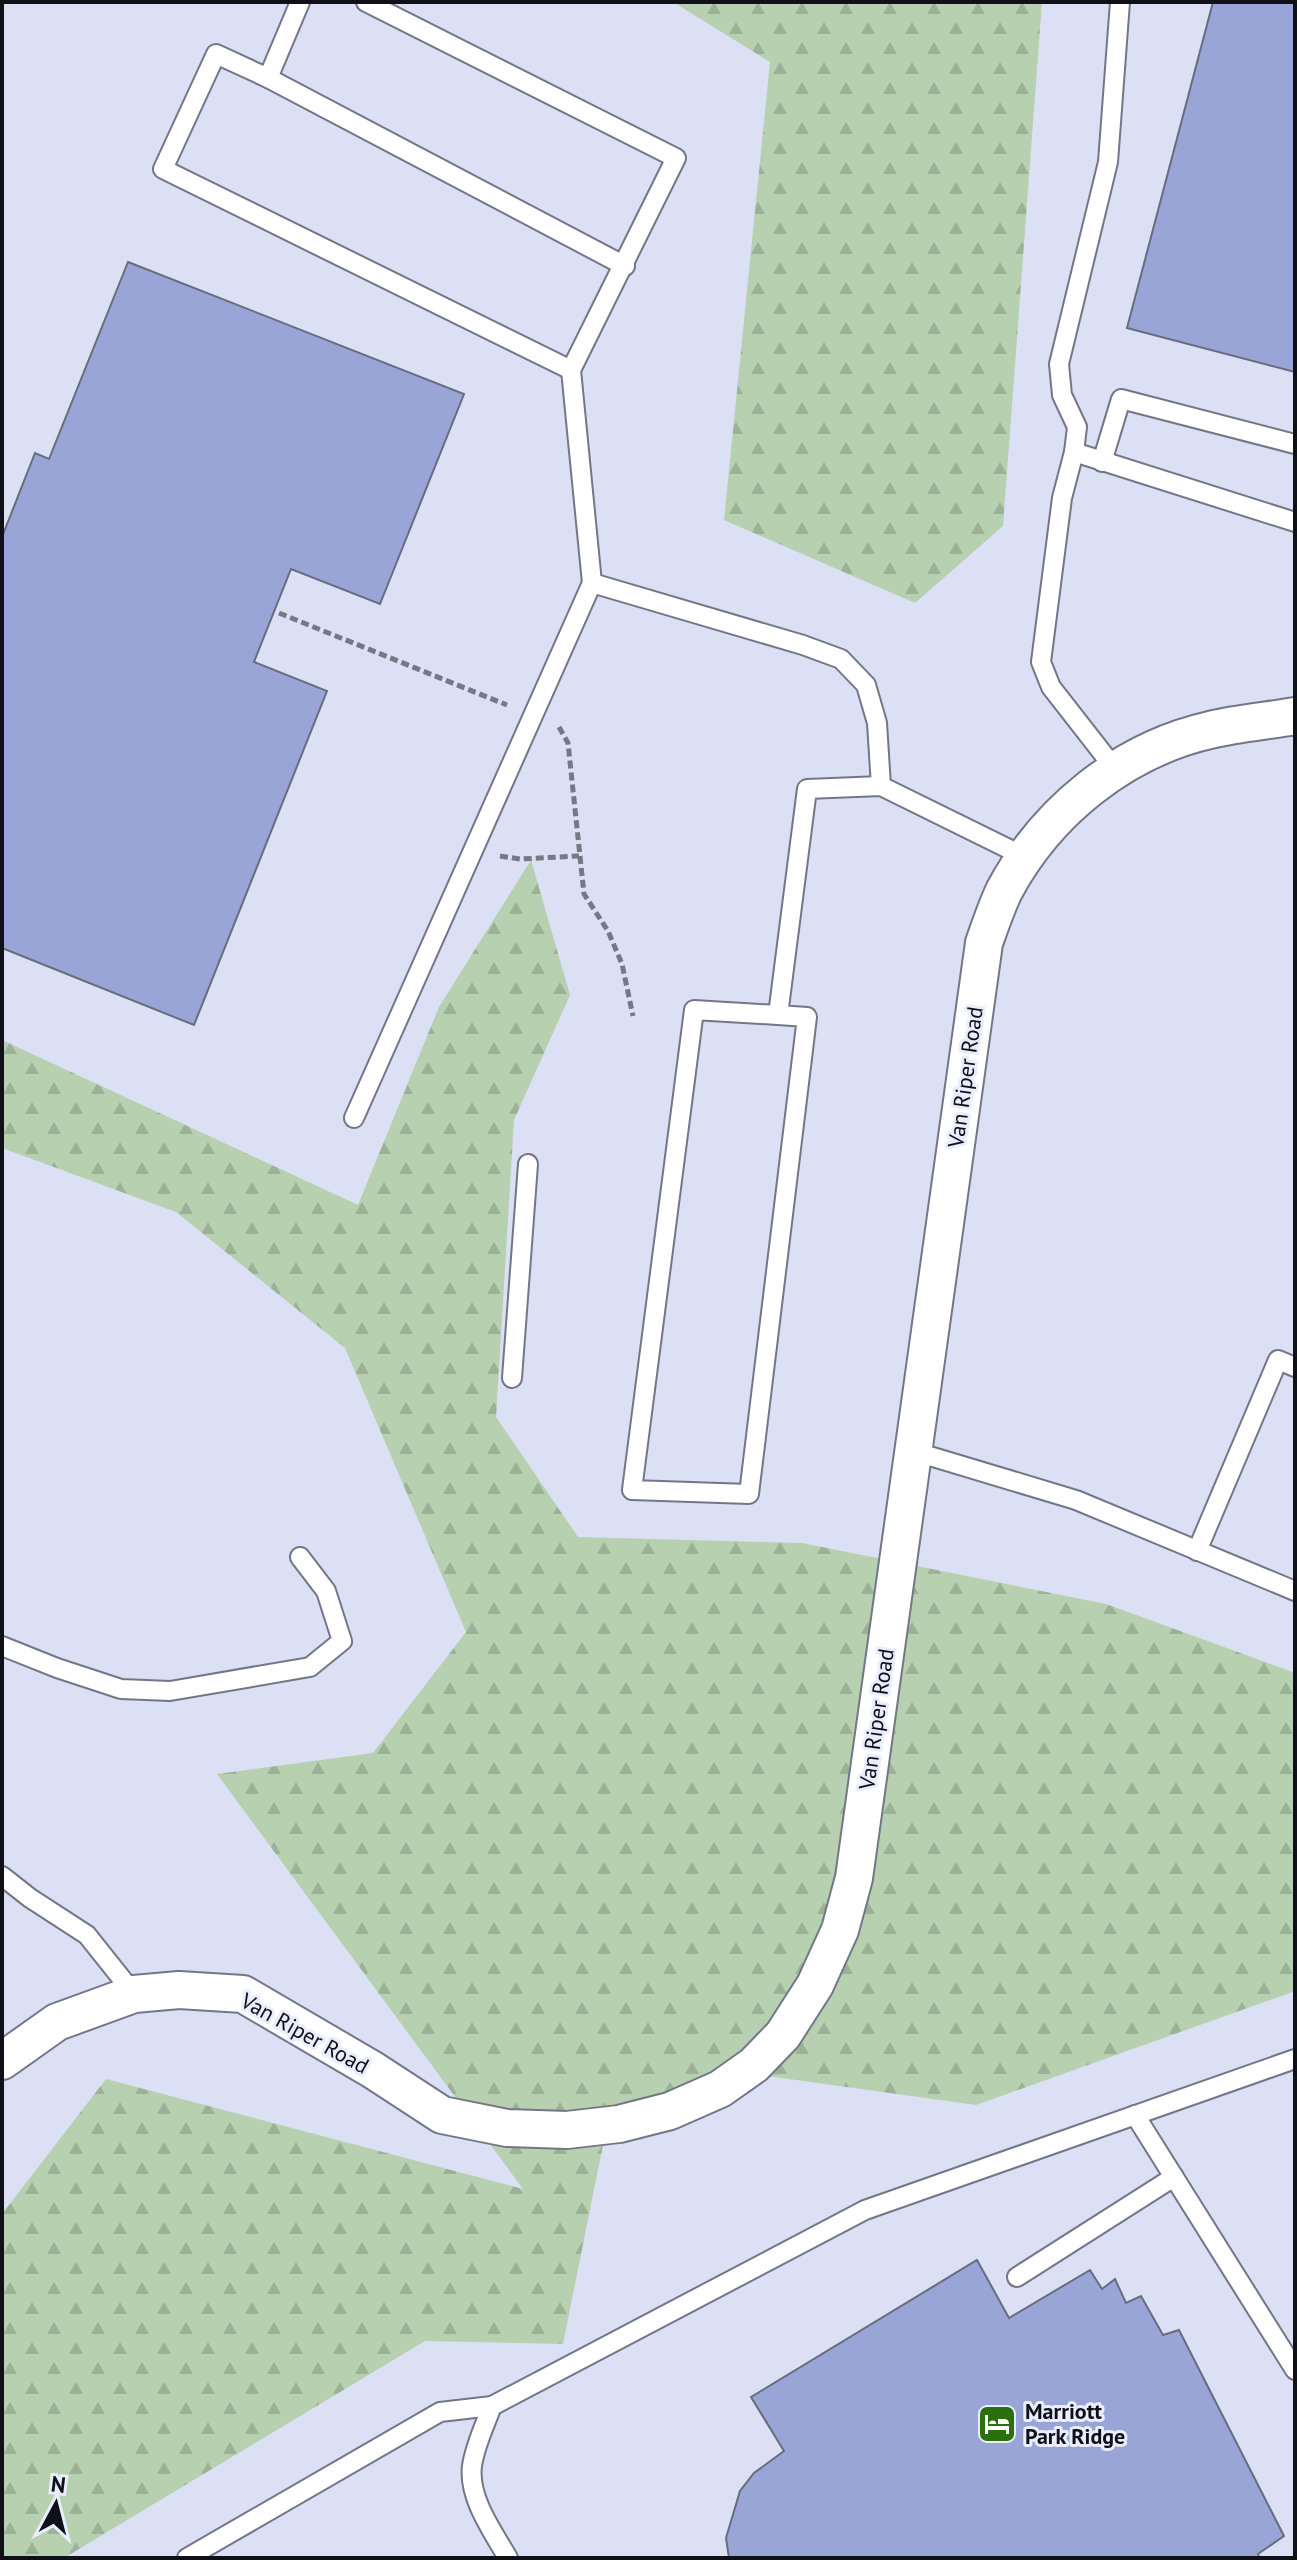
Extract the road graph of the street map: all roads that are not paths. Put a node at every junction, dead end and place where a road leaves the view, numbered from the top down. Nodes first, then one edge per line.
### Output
1 (300, 2) edge
2 (366, 2) edge
3 (1120, 2) edge
4 (268, 78) junction
5 (625, 266) junction
6 (571, 370) junction
7 (1295, 444) edge
8 (1074, 452) junction
9 (1102, 462) junction
10 (1295, 522) edge
11 (592, 583) junction
12 (1295, 716) edge
13 (1115, 769) junction
14 (881, 786) junction
15 (1025, 857) junction
16 (778, 1015) junction
17 (354, 1118) dead end
18 (528, 1164) dead end
19 (1295, 1367) edge
20 (512, 1378) dead end
21 (913, 1451) junction
22 (1197, 1551) junction
23 (300, 1557) dead end
24 (1295, 1591) edge
25 (2, 1646) edge
26 (2, 1876) edge
27 (134, 1994) junction
28 (1295, 2059) edge
29 (2, 2061) edge
30 (1135, 2115) junction
31 (1174, 2177) junction
32 (1017, 2277) dead end
33 (1295, 2370) edge
34 (492, 2406) junction
35 (187, 2558) edge
36 (508, 2558) edge

1 - 4 lane
2 - 5 lane
3 - 8 lane
4 - 5 lane
4 - 6 lane
5 - 6 lane
6 - 11 lane
7 - 9 lane
8 - 9 lane
8 - 13 lane
9 - 10 lane
11 - 14 lane
11 - 17 lane
12 - 13 street, Van Riper Road
13 - 15 street, Van Riper Road
14 - 15 lane
14 - 16 lane
15 - 21 street, Van Riper Road
16 - 16 lane
18 - 20 lane
19 - 22 lane
21 - 22 lane
21 - 27 street, Van Riper Road
22 - 24 lane
23 - 25 lane
26 - 27 lane
27 - 29 street, Van Riper Road
28 - 30 lane
30 - 31 lane
30 - 34 lane
31 - 32 lane
31 - 33 lane
34 - 35 lane
34 - 36 lane

